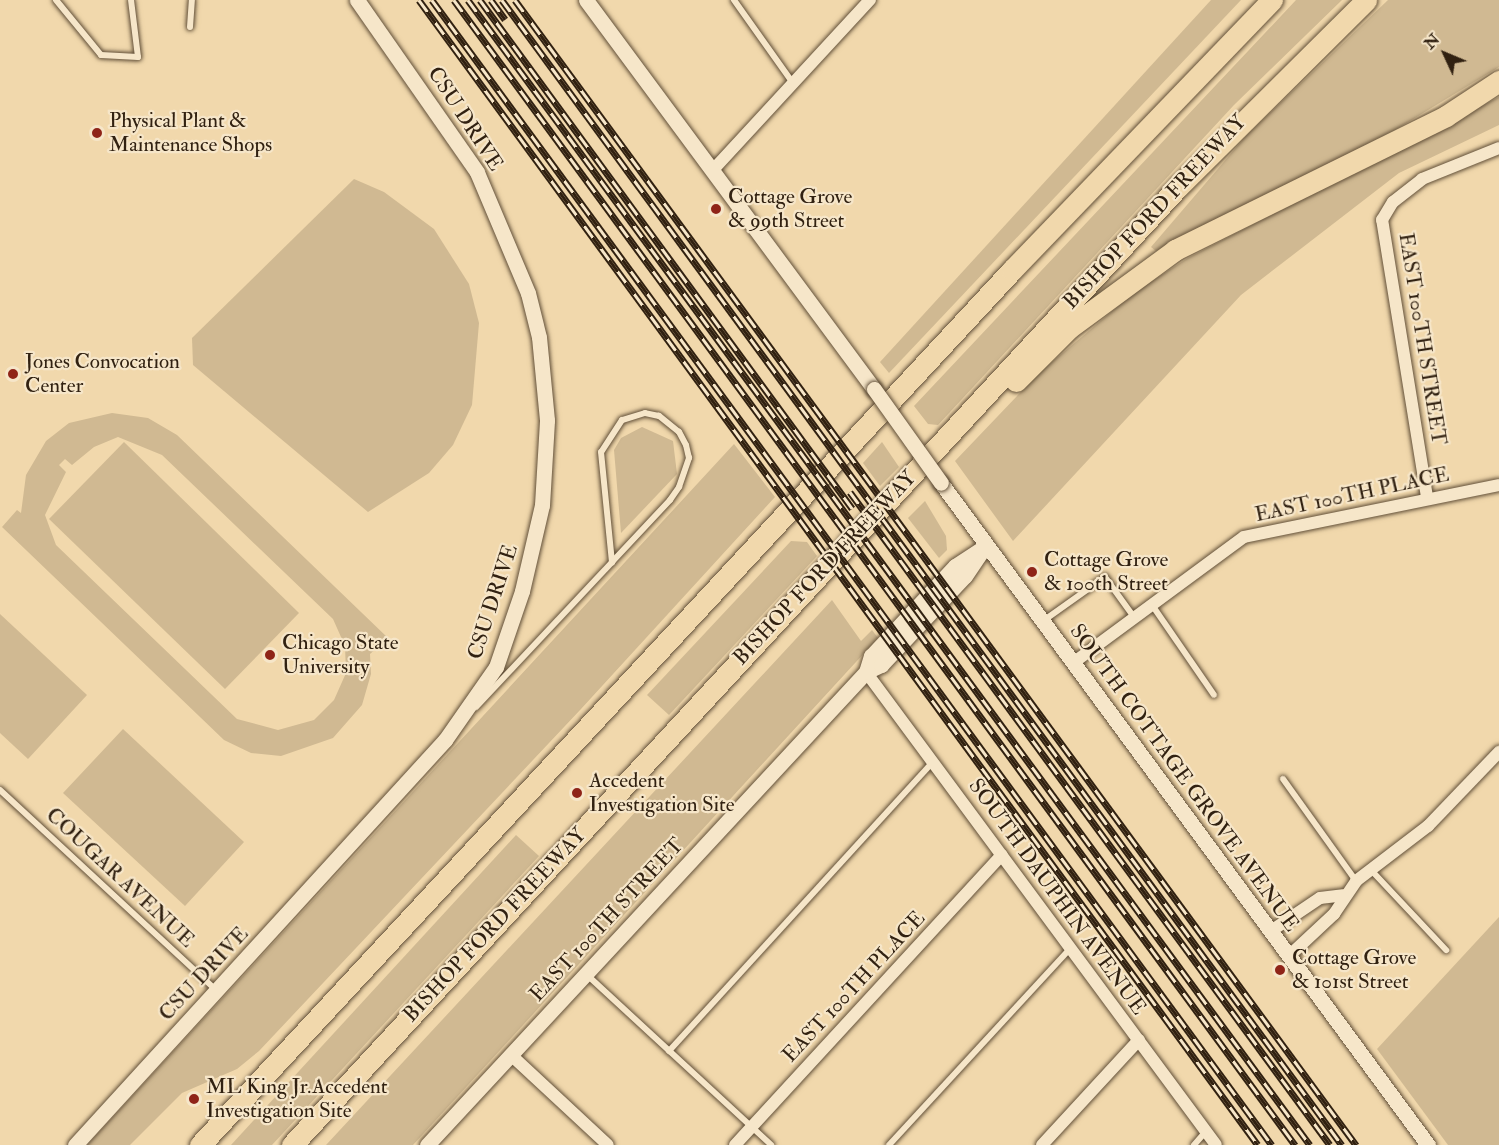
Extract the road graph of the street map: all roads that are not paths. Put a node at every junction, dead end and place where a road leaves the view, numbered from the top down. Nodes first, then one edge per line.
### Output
1 (56, 0) edge
2 (131, 0) edge
3 (192, 0) edge
4 (357, 0) edge
5 (586, 0) edge
6 (734, 0) edge
7 (1272, 0) edge
8 (1366, 0) edge
9 (867, 1) edge
10 (190, 27) dead end
11 (1499, 81) edge
12 (793, 83) junction
13 (1499, 148) edge
14 (712, 171) junction
15 (1499, 485) edge
16 (1427, 497) junction
17 (986, 545) junction
18 (612, 562) junction
19 (1151, 605) junction
20 (1134, 617) junction
21 (1042, 622) junction
22 (771, 628) junction
23 (1073, 663) junction
24 (866, 672) junction
25 (1214, 695) dead end
26 (445, 740) junction
27 (1499, 752) edge
28 (933, 762) junction
29 (1283, 779) dead end
30 (0, 790) edge
31 (1002, 855) junction
32 (1371, 870) junction
33 (1356, 880) junction
34 (1343, 895) junction
35 (1271, 932) junction
36 (1071, 948) junction
37 (1446, 950) dead end
38 (1289, 956) junction
39 (586, 974) junction
40 (217, 991) junction
41 (1139, 1040) junction
42 (669, 1051) junction
43 (511, 1055) junction
44 (752, 1127) junction
45 (1206, 1131) junction
46 (433, 1143) edge
47 (75, 1145) edge
48 (200, 1145) edge
49 (292, 1145) edge
50 (608, 1145) edge
51 (735, 1145) edge
52 (771, 1145) edge
53 (889, 1145) edge
54 (1041, 1145) edge
55 (1194, 1145) edge
56 (1216, 1145) edge
57 (1428, 1145) edge

1 - 2 lane
3 - 10 lane
4 - 26 street, CSU DRIVE
5 - 14 street, SOUTH COTTAGE GROVE AVENUE
6 - 12 lane
7 - 48 highway
8 - 22 highway, BISHOP FORD FREEWAY
9 - 12 street
11 - 22 highway
12 - 14 street
13 - 16 street, EAST 100TH STREET
14 - 17 street, SOUTH COTTAGE GROVE AVENUE, bridge
15 - 16 street, EAST 100TH PLACE
16 - 19 street, EAST 100TH PLACE
17 - 21 street, SOUTH COTTAGE GROVE AVENUE
17 - 24 street, EAST 100TH STREET
18 - 18 lane
18 - 26 lane
19 - 20 street, EAST 100TH PLACE
19 - 25 lane
20 - 21 lane
20 - 23 street, EAST 100TH PLACE
21 - 23 street, SOUTH COTTAGE GROVE AVENUE
22 - 49 highway, BISHOP FORD FREEWAY
23 - 35 street, SOUTH COTTAGE GROVE AVENUE
24 - 28 street, SOUTH DAUPHIN AVENUE
24 - 39 street, EAST 100TH STREET
26 - 40 street, CSU DRIVE
27 - 32 street
28 - 31 street, SOUTH DAUPHIN AVENUE
28 - 42 lane
29 - 33 lane
30 - 40 lane, COUGAR AVENUE
31 - 36 street, SOUTH DAUPHIN AVENUE
31 - 44 street, EAST 100TH PLACE
32 - 33 street
32 - 37 lane
33 - 34 street
34 - 35 street
34 - 38 street
35 - 38 street, SOUTH COTTAGE GROVE AVENUE
36 - 41 street, SOUTH DAUPHIN AVENUE
36 - 53 lane
38 - 57 street, SOUTH COTTAGE GROVE AVENUE
39 - 42 lane
39 - 43 street, EAST 100TH STREET
40 - 47 street, CSU DRIVE
41 - 45 street, SOUTH DAUPHIN AVENUE
41 - 54 street
42 - 44 lane
43 - 46 street, EAST 100TH STREET
43 - 50 street
44 - 51 street, EAST 100TH PLACE
44 - 52 lane
45 - 55 lane
45 - 56 street, SOUTH DAUPHIN AVENUE

